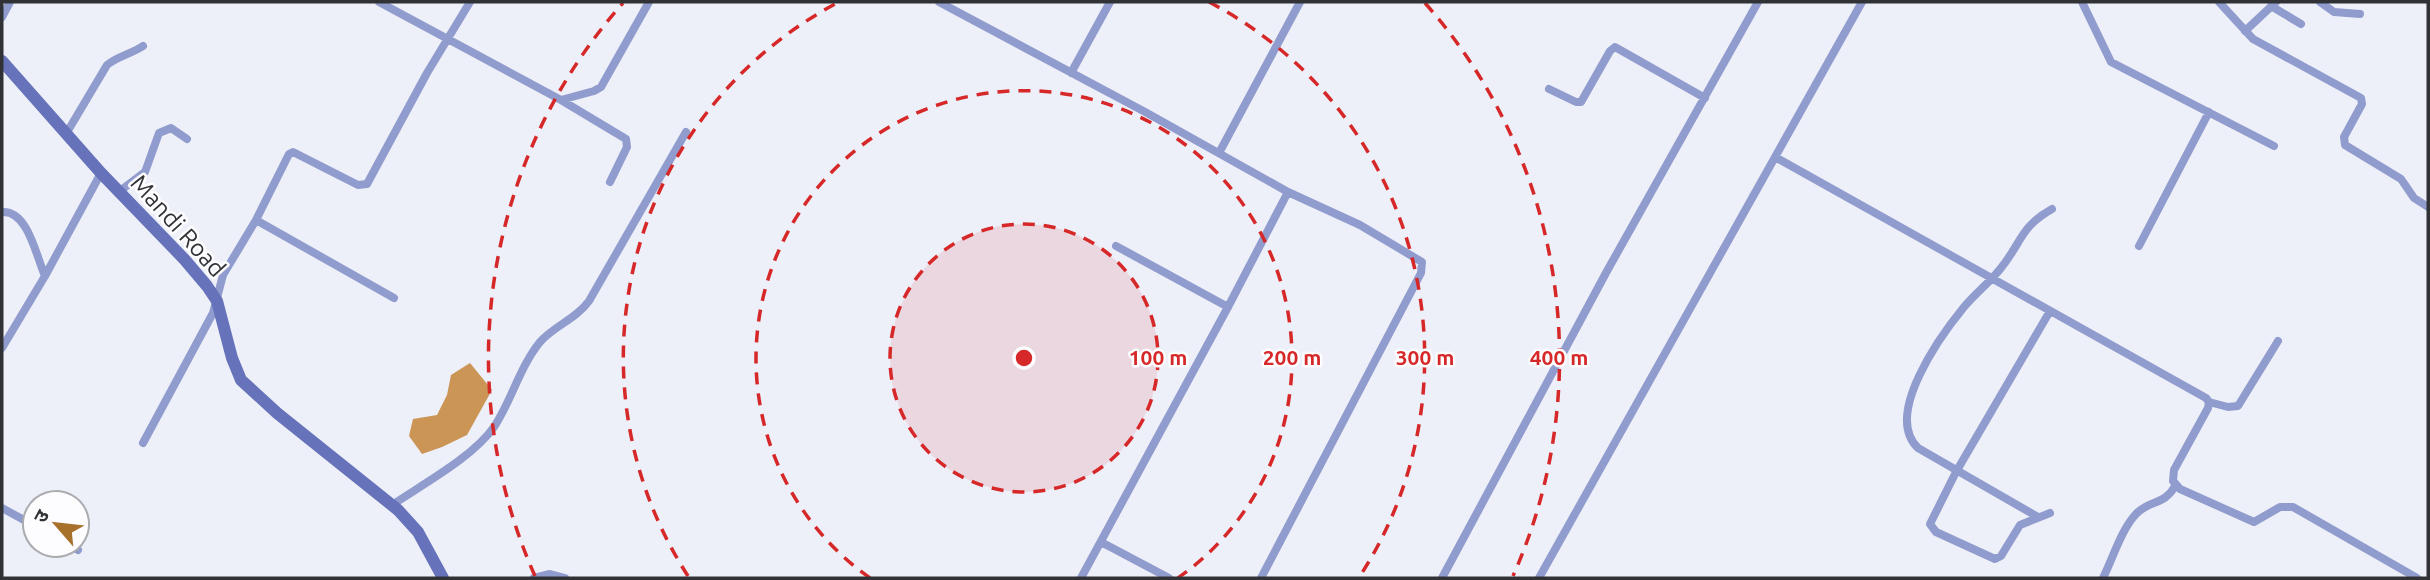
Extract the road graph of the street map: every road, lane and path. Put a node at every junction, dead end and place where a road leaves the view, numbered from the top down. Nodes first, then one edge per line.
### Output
1 (10, 2) edge
2 (379, 2) edge
3 (470, 2) edge
4 (649, 2) edge
5 (939, 2) edge
6 (1110, 2) edge
7 (1300, 2) edge
8 (1758, 2) edge
9 (1862, 2) edge
10 (2082, 2) edge
11 (2219, 2) edge
12 (2320, 2) edge
13 (2273, 4) edge
14 (2360, 14) dead end
15 (2, 17) edge
16 (2301, 24) dead end
17 (2245, 31) junction
18 (448, 41) junction
19 (143, 47) dead end
20 (2, 61) edge
21 (1071, 73) junction
22 (1549, 89) dead end
23 (1705, 98) junction
24 (561, 100) junction
25 (2209, 112) junction
26 (686, 132) dead end
27 (66, 134) junction
28 (187, 139) dead end
29 (2274, 146) dead end
30 (1219, 153) junction
31 (1775, 157) junction
32 (101, 173) junction
33 (610, 182) dead end
34 (120, 191) junction
35 (1288, 192) junction
36 (2428, 207) edge
37 (2052, 209) dead end
38 (2, 212) edge
39 (256, 220) junction
40 (1116, 246) dead end
41 (2139, 246) dead end
42 (45, 276) junction
43 (1993, 278) junction
44 (394, 298) dead end
45 (217, 301) junction
46 (1228, 307) junction
47 (2050, 311) junction
48 (2278, 341) dead end
49 (2, 348) edge
50 (2209, 402) junction
51 (143, 443) dead end
52 (1956, 472) junction
53 (2175, 486) junction
54 (392, 505) junction
55 (2, 508) edge
56 (2050, 513) dead end
57 (2038, 517) junction
58 (21, 518) edge
59 (1101, 542) junction
60 (443, 578) edge
61 (534, 578) edge
62 (565, 578) edge
63 (1081, 578) edge
64 (1169, 578) edge
65 (1261, 578) edge
66 (1442, 578) edge
67 (1539, 578) edge
68 (2103, 578) edge
69 (2417, 578) edge

1 - 15 street
2 - 18 street
3 - 18 street
4 - 24 street
5 - 21 street
6 - 21 street
7 - 30 street
8 - 23 street
9 - 31 street
10 - 25 street
11 - 17 street
12 - 14 street
13 - 16 street
13 - 17 street
17 - 36 street
18 - 24 street
18 - 39 street
19 - 27 street
20 - 27 street, Mandi Road
21 - 30 street
22 - 23 street
23 - 66 street
24 - 33 street
25 - 29 street
25 - 41 street
26 - 54 street
27 - 32 street, Mandi Road
28 - 34 street
30 - 35 street
31 - 43 street
31 - 67 street
32 - 34 street, Mandi Road
32 - 42 street
34 - 45 street, Mandi Road
35 - 46 street
35 - 65 street
37 - 43 street
38 - 42 street
39 - 44 street
39 - 45 street
40 - 46 street
42 - 49 street
43 - 47 street
43 - 52 street
45 - 51 street
45 - 54 street, Mandi Road
46 - 59 street
47 - 50 street
47 - 52 street
48 - 50 street
50 - 53 street
52 - 57 street
52 - 57 street
53 - 68 street
53 - 69 street
54 - 60 street, Mandi Road
55 - 58 street
56 - 57 street
59 - 63 street
59 - 64 street
61 - 62 street

